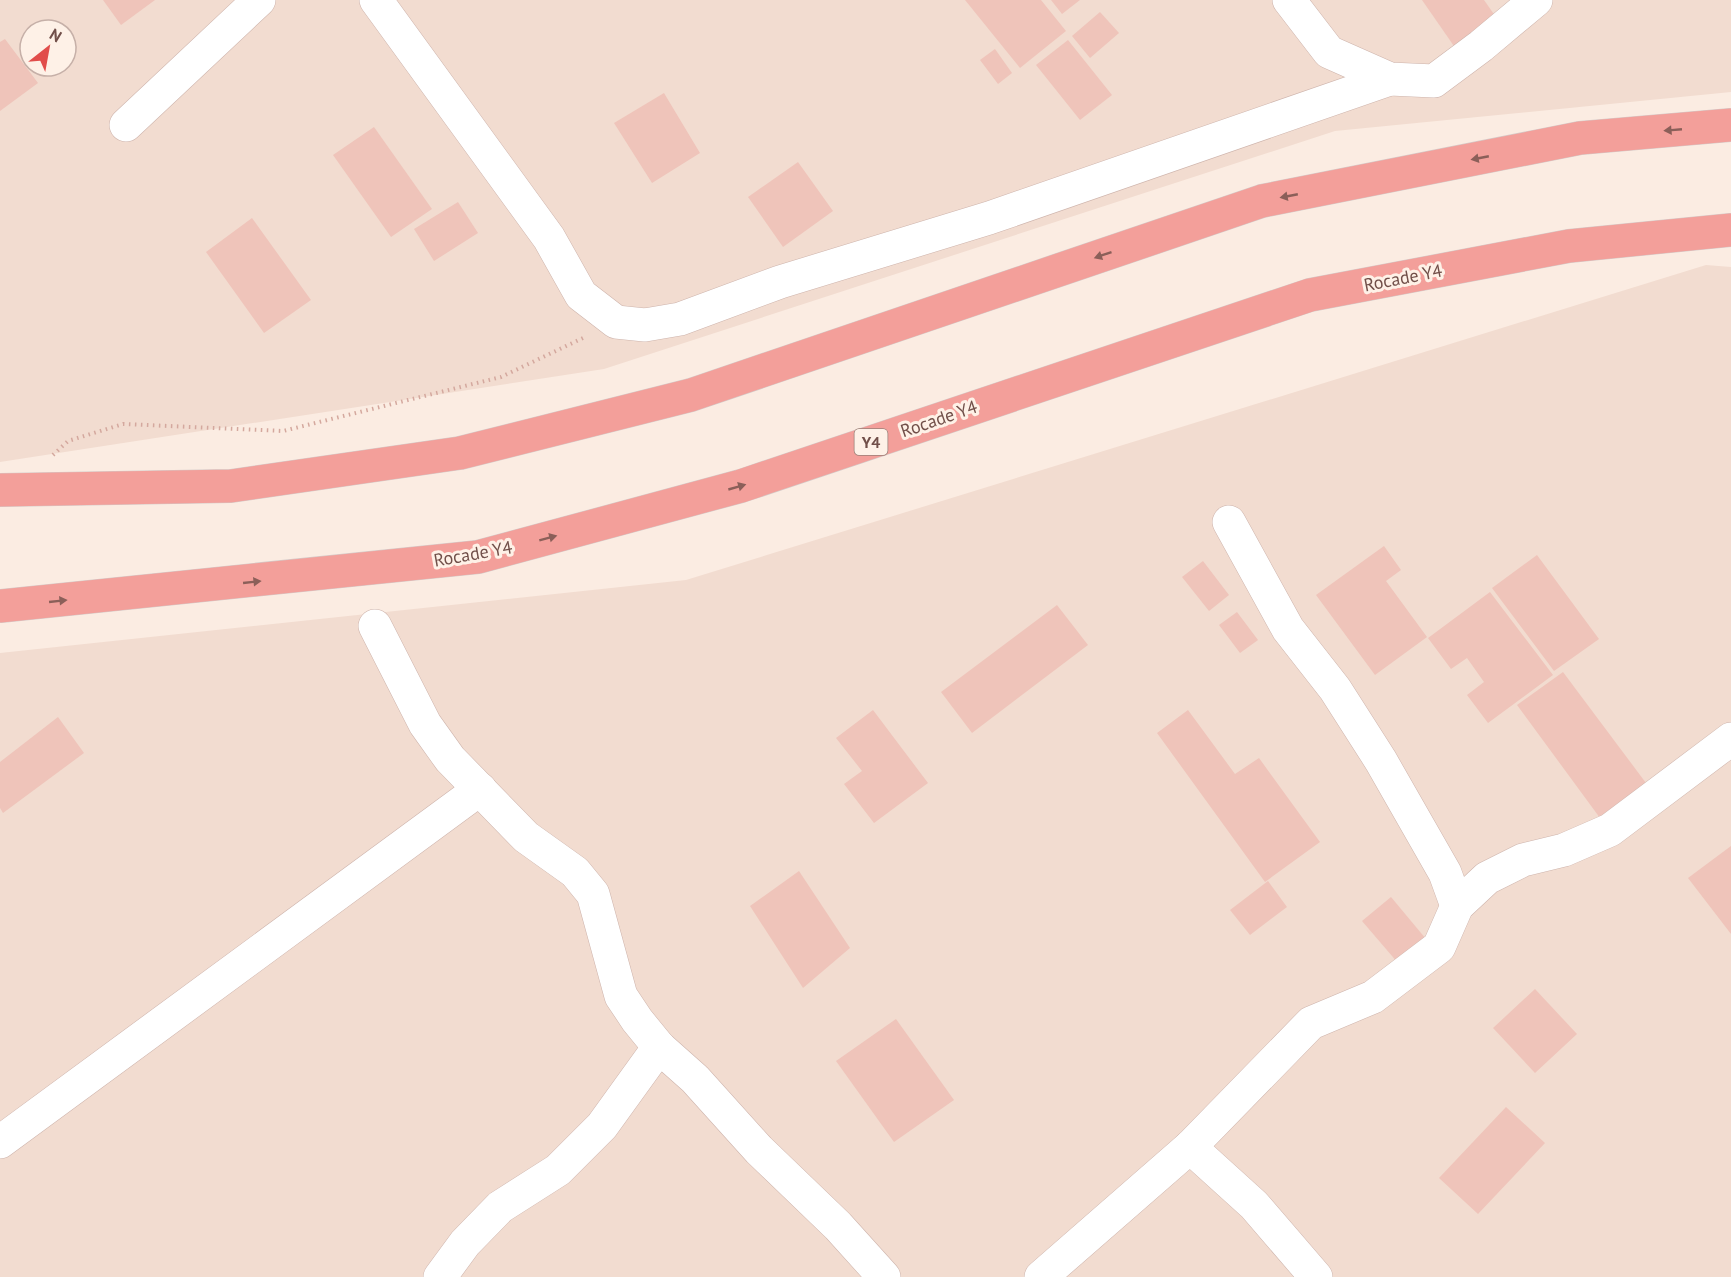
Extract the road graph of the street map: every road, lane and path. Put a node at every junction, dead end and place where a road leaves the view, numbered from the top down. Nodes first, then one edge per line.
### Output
1 (259, 0) edge
2 (376, 0) edge
3 (1289, 0) edge
4 (1536, 0) edge
5 (1390, 79) junction
6 (126, 125) dead end
7 (1731, 125) edge
8 (1731, 230) edge
9 (616, 322) junction
10 (44, 488) junction
11 (0, 490) edge
12 (1229, 522) dead end
13 (0, 606) edge
14 (375, 626) dead end
15 (1731, 739) edge
16 (480, 789) junction
17 (1457, 906) junction
18 (659, 1047) junction
19 (0, 1142) edge
20 (1190, 1147) junction
21 (440, 1277) edge
22 (884, 1277) edge
23 (1041, 1277) edge
24 (1316, 1277) edge

1 - 6 street
2 - 9 street
3 - 5 street
4 - 5 street
5 - 9 street
7 -> 10 highway
13 -> 8 highway, Rocade Y4 / Y4
9 - 10 path
10 - 11 highway
12 - 17 street
14 - 16 street
15 - 17 street
16 - 18 street
16 - 19 street
17 - 20 street
18 - 21 street
18 - 22 street
20 - 23 street
20 - 24 street

